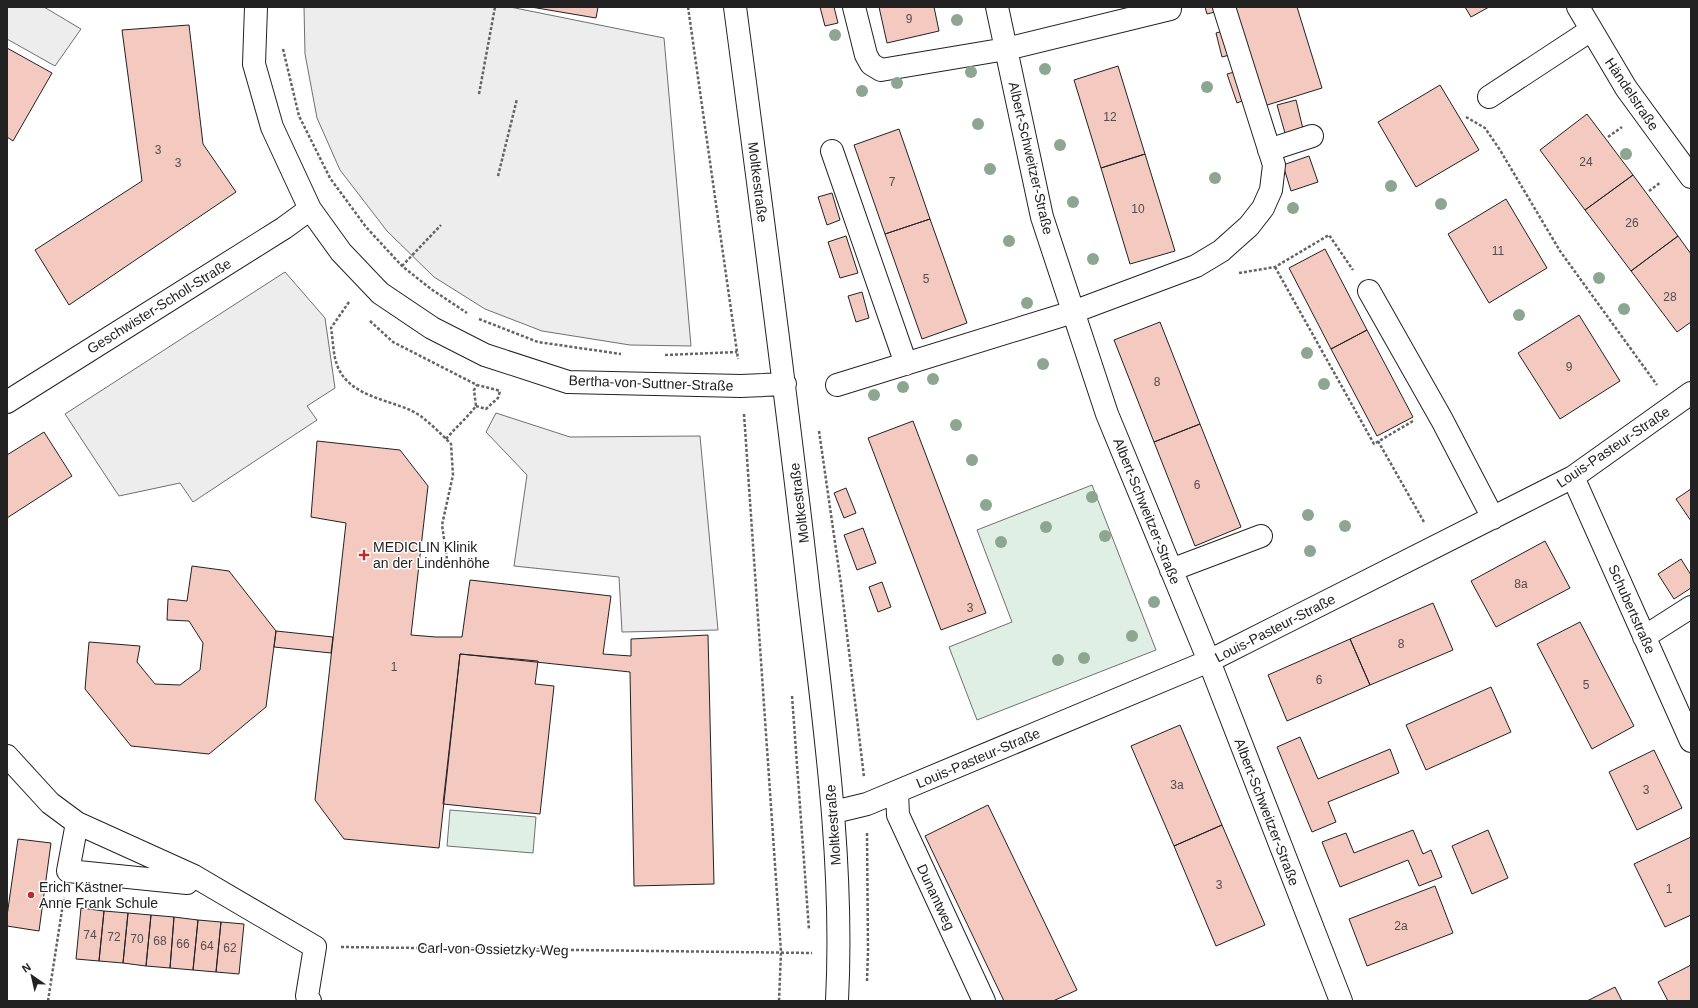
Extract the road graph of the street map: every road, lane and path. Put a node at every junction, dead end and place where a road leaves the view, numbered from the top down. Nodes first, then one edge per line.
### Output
1 (256, 7) edge
2 (495, 7) edge
3 (688, 7) edge
4 (735, 7) edge
5 (854, 7) edge
6 (997, 7) edge
7 (1224, 7) edge
8 (1578, 7) edge
9 (1170, 9) dead end
10 (1591, 30) junction
11 (283, 48) dead end
12 (1006, 49) junction
13 (480, 94) dead end
14 (1489, 97) dead end
15 (517, 99) dead end
16 (1466, 117) dead end
17 (1312, 136) dead end
18 (1269, 150) junction
19 (832, 151) dead end
20 (498, 176) dead end
21 (1691, 177) edge
22 (310, 210) junction
23 (441, 225) dead end
24 (1205, 261) junction
25 (402, 266) junction
26 (1275, 267) junction
27 (1369, 291) joint
28 (349, 302) dead end
29 (1073, 312) junction
30 (737, 352) junction
31 (628, 355) dead end
32 (659, 356) dead end
33 (906, 364) junction
34 (785, 384) junction
35 (837, 384) dead end
36 (477, 385) dead end
37 (741, 386) junction
38 (500, 391) dead end
39 (1682, 399) edge
40 (7, 402) edge
41 (476, 406) junction
42 (1436, 408) junction
43 (446, 440) junction
44 (1378, 441) junction
45 (1573, 477) junction
46 (1493, 518) junction
47 (1261, 536) dead end
48 (1438, 546) junction
49 (448, 566) dead end
50 (1171, 570) junction
51 (1691, 607) edge
52 (1644, 637) junction
53 (1209, 661) junction
54 (1691, 741) edge
55 (7, 756) edge
56 (897, 792) junction
57 (834, 812) junction
58 (77, 824) junction
59 (68, 871) junction
60 (194, 876) junction
61 (315, 947) junction
62 (868, 951) dead end
63 (781, 952) junction
64 (811, 953) dead end
65 (866, 987) dead end
66 (48, 1001) edge
67 (310, 1001) edge
68 (779, 1001) edge
69 (837, 1001) edge
70 (984, 1001) edge
71 (1341, 1001) edge

1 - 22 street, Bertha-von-Suttner-Straße
2 - 13 path
3 - 30 path
4 - 34 street, Moltkestraße
5 - 12 street
6 - 12 street, Albert-Schweitzer-Straße
7 - 18 street
8 - 10 street, Händelstraße
9 - 12 street
10 - 14 street
10 - 21 street, Händelstraße
11 - 25 path
12 - 29 street, Albert-Schweitzer-Straße
15 - 20 path
16 - 39 path
17 - 18 street
18 - 24 street
19 - 33 street
22 - 37 street, Bertha-von-Suttner-Straße
22 - 40 street, Geschwister-Scholl-Straße
23 - 25 path
24 - 26 path
24 - 29 street
25 - 31 path
26 - 27 path
26 - 44 path
27 - 42 street
28 - 43 path
29 - 33 street
29 - 50 street, Albert-Schweitzer-Straße
30 - 32 path
30 - 37 path
33 - 35 street
34 - 37 street, Bertha-von-Suttner-Straße
34 - 57 street, Moltkestraße
36 - 41 path
37 - 63 path
38 - 41 path
39 - 45 street, Louis-Pasteur-Straße
41 - 43 path
42 - 44 path
42 - 46 street
43 - 49 path
44 - 48 path
45 - 46 street, Louis-Pasteur-Straße
45 - 52 street, Schubertstraße
46 - 48 street, Louis-Pasteur-Straße
47 - 50 street
48 - 53 street, Louis-Pasteur-Straße
50 - 53 street, Albert-Schweitzer-Straße
51 - 52 street
52 - 54 street, Schubertstraße
53 - 56 street, Louis-Pasteur-Straße
53 - 71 street, Albert-Schweitzer-Straße
55 - 58 street
56 - 57 street, Louis-Pasteur-Straße
56 - 70 street, Dunantweg
57 - 69 street, Moltkestraße
58 - 59 street
58 - 60 street
59 - 60 street
59 - 66 path
60 - 61 street
61 - 63 path, Carl-von-Ossietzky-Weg
61 - 67 street
62 - 65 path
63 - 64 path, Carl-von-Ossietzky-Weg
63 - 68 path

